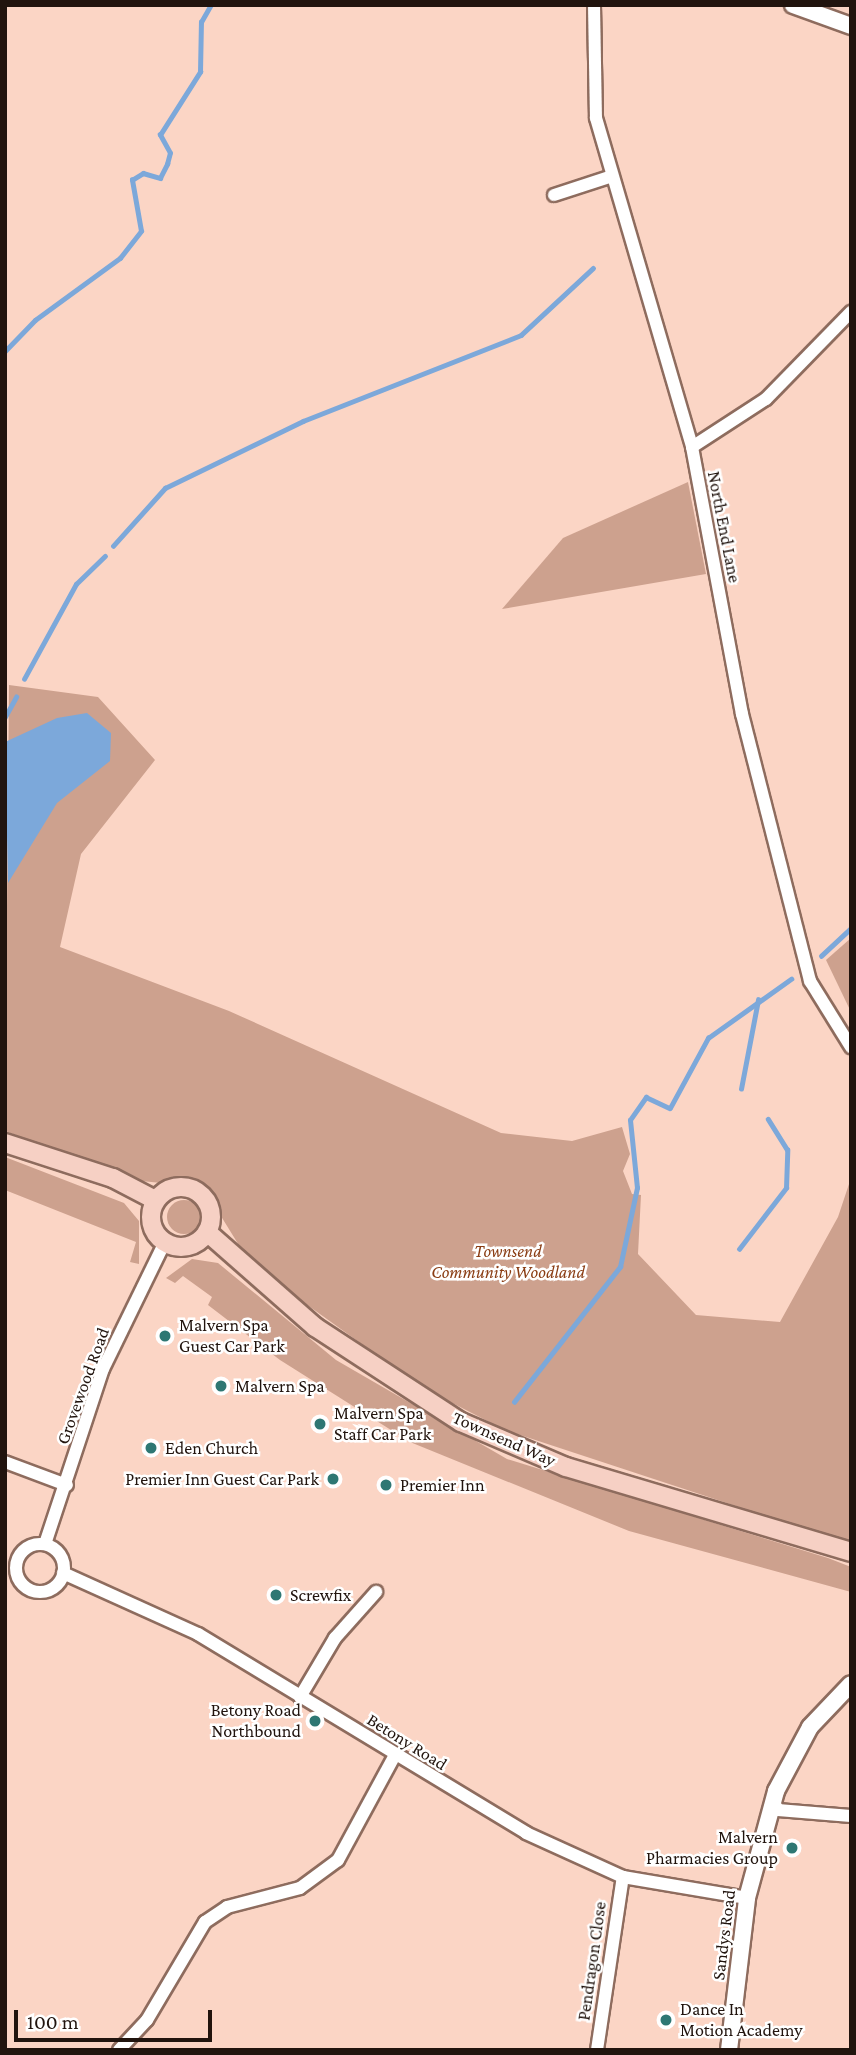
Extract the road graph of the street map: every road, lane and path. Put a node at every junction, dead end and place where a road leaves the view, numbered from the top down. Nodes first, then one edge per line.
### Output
1 (594, 5) edge
2 (793, 5) edge
3 (851, 26) edge
4 (612, 176) junction
5 (554, 195) dead end
6 (851, 312) edge
7 (692, 447) junction
8 (851, 1048) edge
9 (5, 1143) edge
10 (155, 1200) junction
11 (207, 1232) junction
12 (164, 1244) junction
13 (5, 1462) edge
14 (67, 1485) junction
15 (45, 1544) junction
16 (851, 1552) edge
17 (63, 1573) junction
18 (376, 1592) dead end
19 (851, 1684) edge
20 (300, 1697) junction
21 (395, 1755) junction
22 (773, 1801) junction
23 (851, 1816) edge
24 (623, 1877) junction
25 (747, 1898) junction
26 (119, 2050) edge
27 (597, 2050) edge
28 (729, 2050) edge

1 - 4 street, North End Lane
2 - 3 street
4 - 5 street
4 - 7 street, North End Lane
6 - 7 street
7 - 8 street, North End Lane
9 - 10 main road
10 - 11 main road
10 - 12 main road
11 - 12 main road
11 - 16 main road, Townsend Way
12 - 14 street, Grovewood Road
13 - 14 street
14 - 15 street, Grovewood Road
15 - 17 street
15 - 17 street
17 - 20 street, Betony Road
18 - 20 street
19 - 22 street, Sandys Road
20 - 21 street, Betony Road
21 - 24 street, Betony Road
21 - 26 street
22 - 23 street
22 - 25 street, Sandys Road
24 - 25 street, Betony Road
24 - 27 street, Pendragon Close
25 - 28 street, Sandys Road

